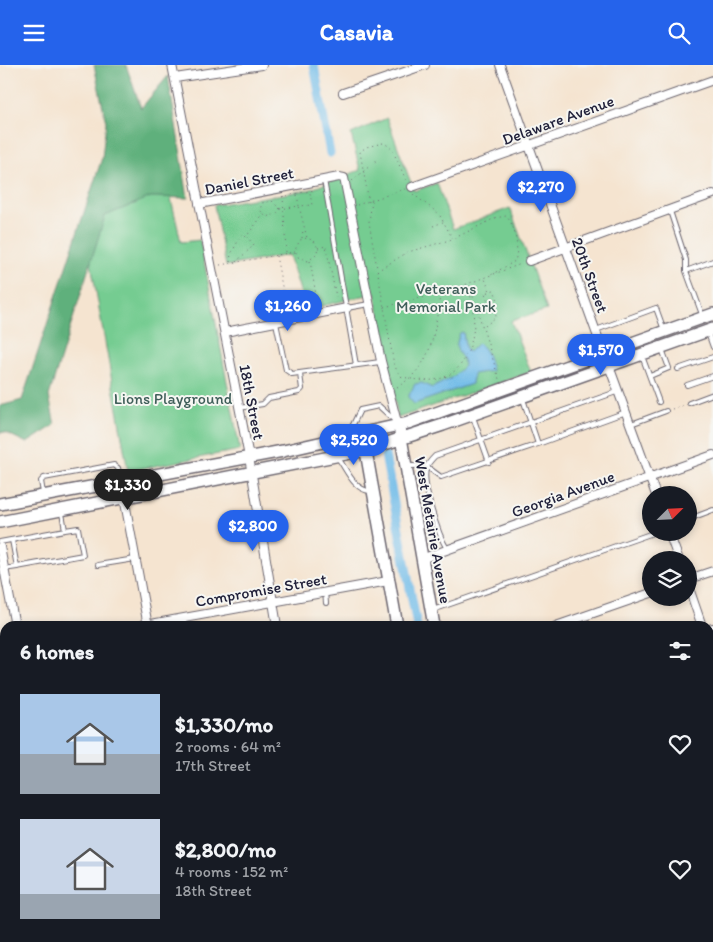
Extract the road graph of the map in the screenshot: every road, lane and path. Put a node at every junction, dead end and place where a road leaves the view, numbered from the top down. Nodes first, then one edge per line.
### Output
1 (172, 65) edge
2 (262, 65) edge
3 (425, 65) edge
4 (500, 65) edge
5 (175, 79) junction
6 (713, 79) edge
7 (343, 93) dead end
8 (529, 146) junction
9 (378, 159) dead end
10 (362, 171) junction
11 (324, 180) junction
12 (412, 190) joint
13 (309, 193) dead end
14 (297, 194) dead end
15 (713, 194) edge
16 (283, 197) dead end
17 (371, 202) junction
18 (199, 204) junction
19 (349, 205) junction
20 (299, 206) junction
21 (283, 208) junction
22 (280, 209) junction
23 (669, 210) junction
24 (262, 215) junction
25 (444, 222) junction
26 (433, 226) dead end
27 (303, 229) junction
28 (246, 237) junction
29 (307, 238) junction
30 (302, 239) junction
31 (453, 239) junction
32 (318, 248) junction
33 (566, 248) junction
34 (295, 251) junction
35 (286, 253) junction
36 (276, 255) junction
37 (310, 260) junction
38 (529, 261) joint
39 (713, 261) edge
40 (235, 262) junction
41 (230, 263) junction
42 (212, 266) junction
43 (377, 271) junction
44 (686, 271) junction
45 (491, 275) junction
46 (485, 277) junction
47 (469, 283) junction
48 (490, 291) junction
49 (446, 292) junction
50 (336, 297) dead end
51 (371, 303) junction
52 (495, 305) junction
53 (384, 307) junction
54 (346, 308) junction
55 (320, 314) junction
56 (708, 316) edge
57 (289, 320) junction
58 (276, 323) junction
59 (484, 327) junction
60 (596, 330) junction
61 (710, 330) edge
62 (225, 332) junction
63 (665, 332) junction
64 (629, 345) junction
65 (662, 347) junction
66 (713, 347) edge
67 (604, 354) junction
68 (642, 354) junction
69 (713, 357) edge
70 (381, 361) junction
71 (356, 365) junction
72 (609, 365) junction
73 (678, 369) dead end
74 (300, 374) junction
75 (650, 376) junction
76 (713, 376) edge
77 (410, 379) junction
78 (573, 379) junction
79 (686, 385) dead end
80 (502, 389) junction
81 (618, 391) junction
82 (390, 392) junction
83 (713, 394) edge
84 (522, 397) junction
85 (659, 402) dead end
86 (689, 403) joint
87 (239, 408) junction
88 (666, 411) joint
89 (626, 412) junction
90 (472, 414) junction
91 (530, 422) junction
92 (398, 424) junction
93 (631, 424) junction
94 (376, 431) junction
95 (347, 438) junction
96 (401, 439) junction
97 (481, 439) junction
98 (538, 444) junction
99 (288, 450) junction
100 (366, 450) junction
101 (713, 455) edge
102 (249, 457) junction
103 (337, 457) junction
104 (489, 462) junction
105 (292, 465) junction
106 (406, 466) junction
107 (426, 466) junction
108 (250, 474) junction
109 (650, 478) junction
110 (121, 481) junction
111 (653, 486) edge
112 (373, 491) junction
113 (43, 496) junction
114 (124, 499) junction
115 (0, 505) edge
116 (62, 510) junction
117 (713, 510) edge
118 (698, 516) edge
119 (0, 522) edge
120 (65, 530) junction
121 (642, 537) edge
122 (12, 540) junction
123 (0, 542) edge
124 (0, 547) edge
125 (448, 549) junction
126 (135, 559) junction
127 (421, 559) junction
128 (98, 565) dead end
129 (17, 567) junction
130 (4, 569) junction
131 (713, 571) edge
132 (697, 576) edge
133 (388, 581) junction
134 (325, 592) junction
135 (642, 596) edge
136 (273, 601) junction
137 (326, 603) dead end
138 (695, 606) edge
139 (431, 611) junction
140 (14, 621) edge
141 (144, 621) edge
142 (171, 621) edge
143 (276, 621) edge
144 (396, 621) edge
145 (433, 621) edge
146 (570, 621) edge
147 (700, 621) edge

1 - 5 street, 18th Street
2 - 5 street
3 - 7 street
4 - 8 street, 20th Street
5 - 18 street, 18th Street
6 - 8 street, Delaware Avenue
8 - 12 street, Delaware Avenue
8 - 33 street, 20th Street
9 - 10 path
10 - 17 path
10 - 17 path
11 - 18 street, Daniel Street
11 - 19 street, West Metairie Avenue
11 - 54 lane
12 - 25 path
13 - 20 path
14 - 20 path
15 - 23 street
16 - 21 path
17 - 19 path
17 - 43 path
18 - 42 street, 18th Street
19 - 51 street, West Metairie Avenue
20 - 21 path
20 - 27 path
21 - 22 path
21 - 35 path
22 - 24 path
22 - 24 path
23 - 33 street
23 - 44 lane
24 - 28 path
25 - 26 path
25 - 31 path
27 - 29 path
27 - 30 path
28 - 40 path
28 - 41 path
29 - 30 path
29 - 32 path
30 - 34 path
31 - 43 path
31 - 45 path
32 - 37 path
32 - 50 path
33 - 38 street
33 - 60 street, 20th Street
34 - 35 path
34 - 37 path
35 - 36 path
36 - 40 path
36 - 57 path
37 - 55 path
38 - 45 path
39 - 44 lane
40 - 41 path
41 - 42 path
42 - 62 street, 18th Street
43 - 53 path
44 - 56 lane
45 - 46 path
46 - 47 path
46 - 48 path
47 - 49 path
47 - 59 path
47 - 77 path
48 - 52 path
48 - 52 path
49 - 53 path
49 - 77 path
51 - 54 lane
51 - 70 street, West Metairie Avenue
52 - 59 path
53 - 77 path
54 - 55 street
54 - 71 lane
55 - 57 street
56 - 63 main road
57 - 58 street
58 - 62 street
58 - 74 lane
59 - 80 path
60 - 63 lane
60 - 67 street, 20th Street
61 - 65 main road
61 - 66 lane
62 - 87 street, 18th Street
63 - 64 main road
64 - 67 main road
64 - 72 main road
65 - 68 main road
65 - 75 lane
67 - 78 main road
67 - 80 main road
68 - 72 main road
68 - 75 lane
69 - 73 lane
70 - 71 lane
70 - 82 street, West Metairie Avenue
71 - 74 lane
72 - 78 main road
72 - 81 street
74 - 87 lane
75 - 85 lane
76 - 79 lane
77 - 82 path
78 - 84 main road
80 - 92 main road
81 - 89 street
81 - 91 lane
82 - 92 street, West Metairie Avenue
83 - 86 lane
84 - 90 main road
84 - 91 lane
86 - 88 path
87 - 102 street, 18th Street
88 - 93 lane
89 - 93 street
89 - 98 lane
90 - 96 main road
90 - 97 lane
91 - 97 lane
91 - 98 lane
92 - 94 main road
92 - 95 lane
92 - 96 main road, West Metairie Avenue
93 - 109 street
94 - 95 main road
94 - 100 main road
95 - 99 main road
96 - 100 main road
96 - 106 main road, West Metairie Avenue
97 - 104 lane
97 - 107 lane
98 - 104 lane
99 - 102 main road
99 - 105 main road
100 - 103 main road
100 - 112 main road
101 - 109 street, Georgia Avenue
102 - 108 street, 18th Street
102 - 110 main road
103 - 105 main road
103 - 112 lane
104 - 107 lane
105 - 108 main road
106 - 107 lane
106 - 127 main road, West Metairie Avenue
107 - 125 lane
108 - 114 main road
108 - 136 street, 18th Street
109 - 111 street
109 - 125 street, Georgia Avenue
110 - 113 main road
110 - 113 lane
110 - 114 street
112 - 133 main road
113 - 115 main road
114 - 116 main road
114 - 126 street
116 - 119 main road
116 - 120 lane
117 - 118 lane
120 - 122 lane
120 - 129 lane
121 - 139 lane
122 - 123 lane
122 - 129 lane
124 - 130 street
125 - 127 street, Georgia Avenue
126 - 128 lane
126 - 141 street
127 - 139 main road, West Metairie Avenue
129 - 130 lane
130 - 140 street
131 - 132 street
133 - 134 street, Compromise Street
133 - 144 main road
134 - 136 street, Compromise Street
134 - 137 lane
135 - 146 street
136 - 142 street, Compromise Street
136 - 143 street, 18th Street
138 - 147 street
139 - 145 main road, West Metairie Avenue

